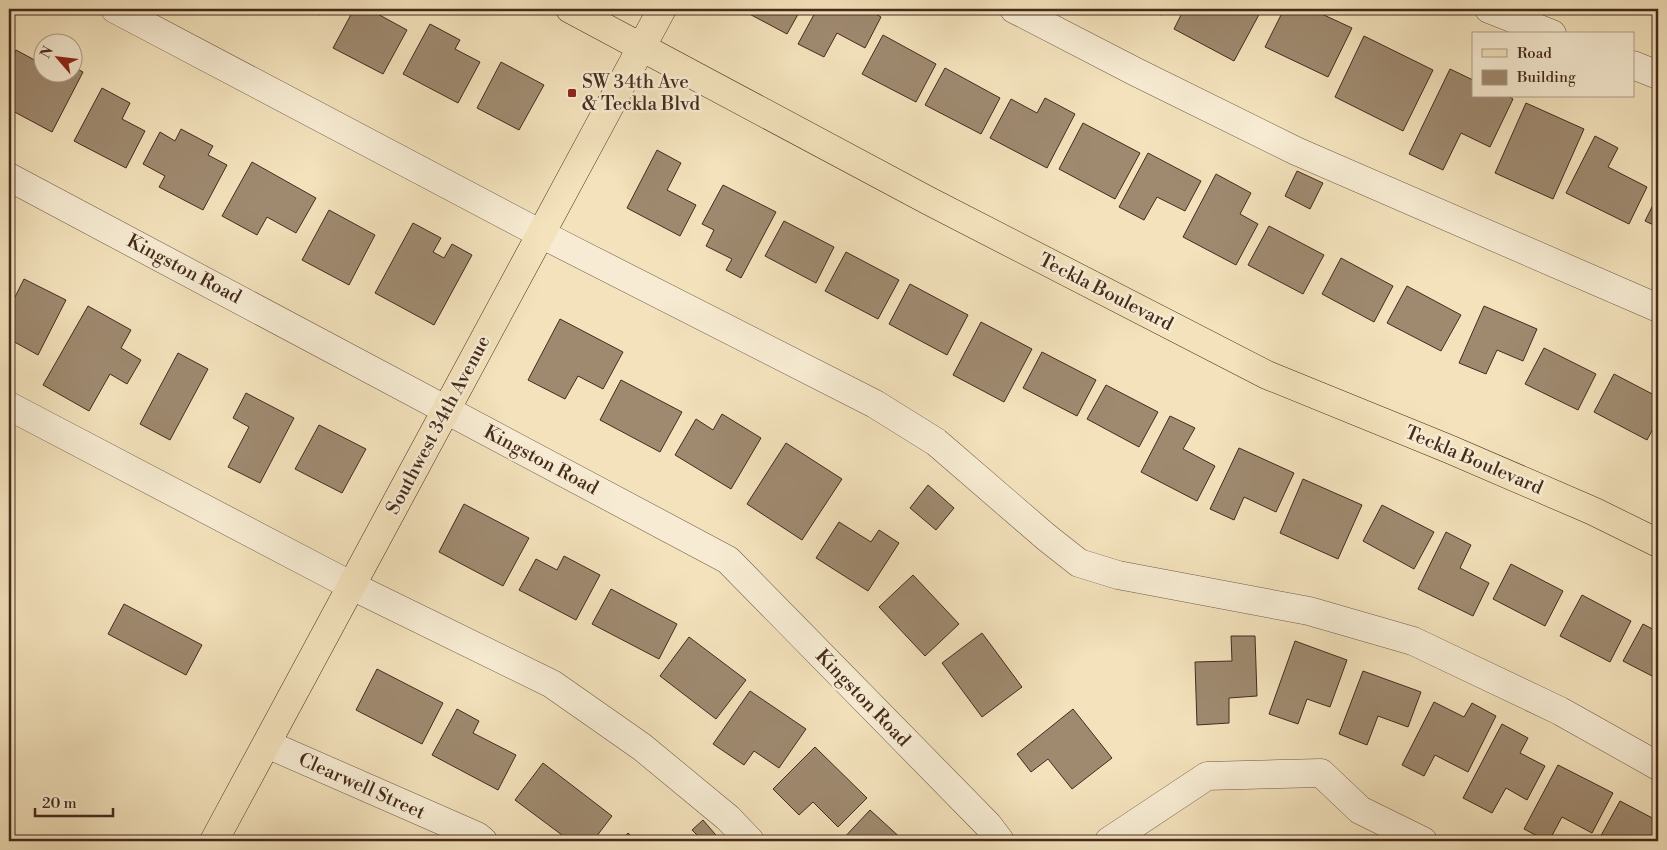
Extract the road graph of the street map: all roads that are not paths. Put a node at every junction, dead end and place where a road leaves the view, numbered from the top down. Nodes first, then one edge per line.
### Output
1 (115, 9) edge
2 (570, 9) edge
3 (662, 9) edge
4 (1014, 9) edge
5 (1489, 9) edge
6 (1547, 32) edge
7 (642, 47) junction
8 (1634, 65) edge
9 (1658, 75) edge
10 (9, 177) edge
11 (541, 234) junction
12 (1658, 308) edge
13 (9, 406) edge
14 (446, 410) junction
15 (1658, 544) edge
16 (352, 586) junction
17 (267, 744) junction
18 (1658, 766) edge
19 (214, 841) edge
20 (483, 841) edge
21 (750, 841) edge
22 (1000, 841) edge
23 (1109, 841) edge
24 (1423, 841) edge

1 - 11 street
2 - 7 main road, Teckla Boulevard
3 - 7 main road, Southwest 34th Avenue
4 - 12 street
5 - 6 street
7 - 11 main road, Southwest 34th Avenue
7 - 15 main road, Teckla Boulevard
8 - 9 street
10 - 14 street, Kingston Road
11 - 14 main road, Southwest 34th Avenue
11 - 18 street
13 - 16 street
14 - 16 main road, Southwest 34th Avenue
14 - 22 street, Kingston Road
16 - 17 main road, Southwest 34th Avenue
16 - 21 street
17 - 19 main road, Southwest 34th Avenue
17 - 20 street, Clearwell Street
23 - 24 street

